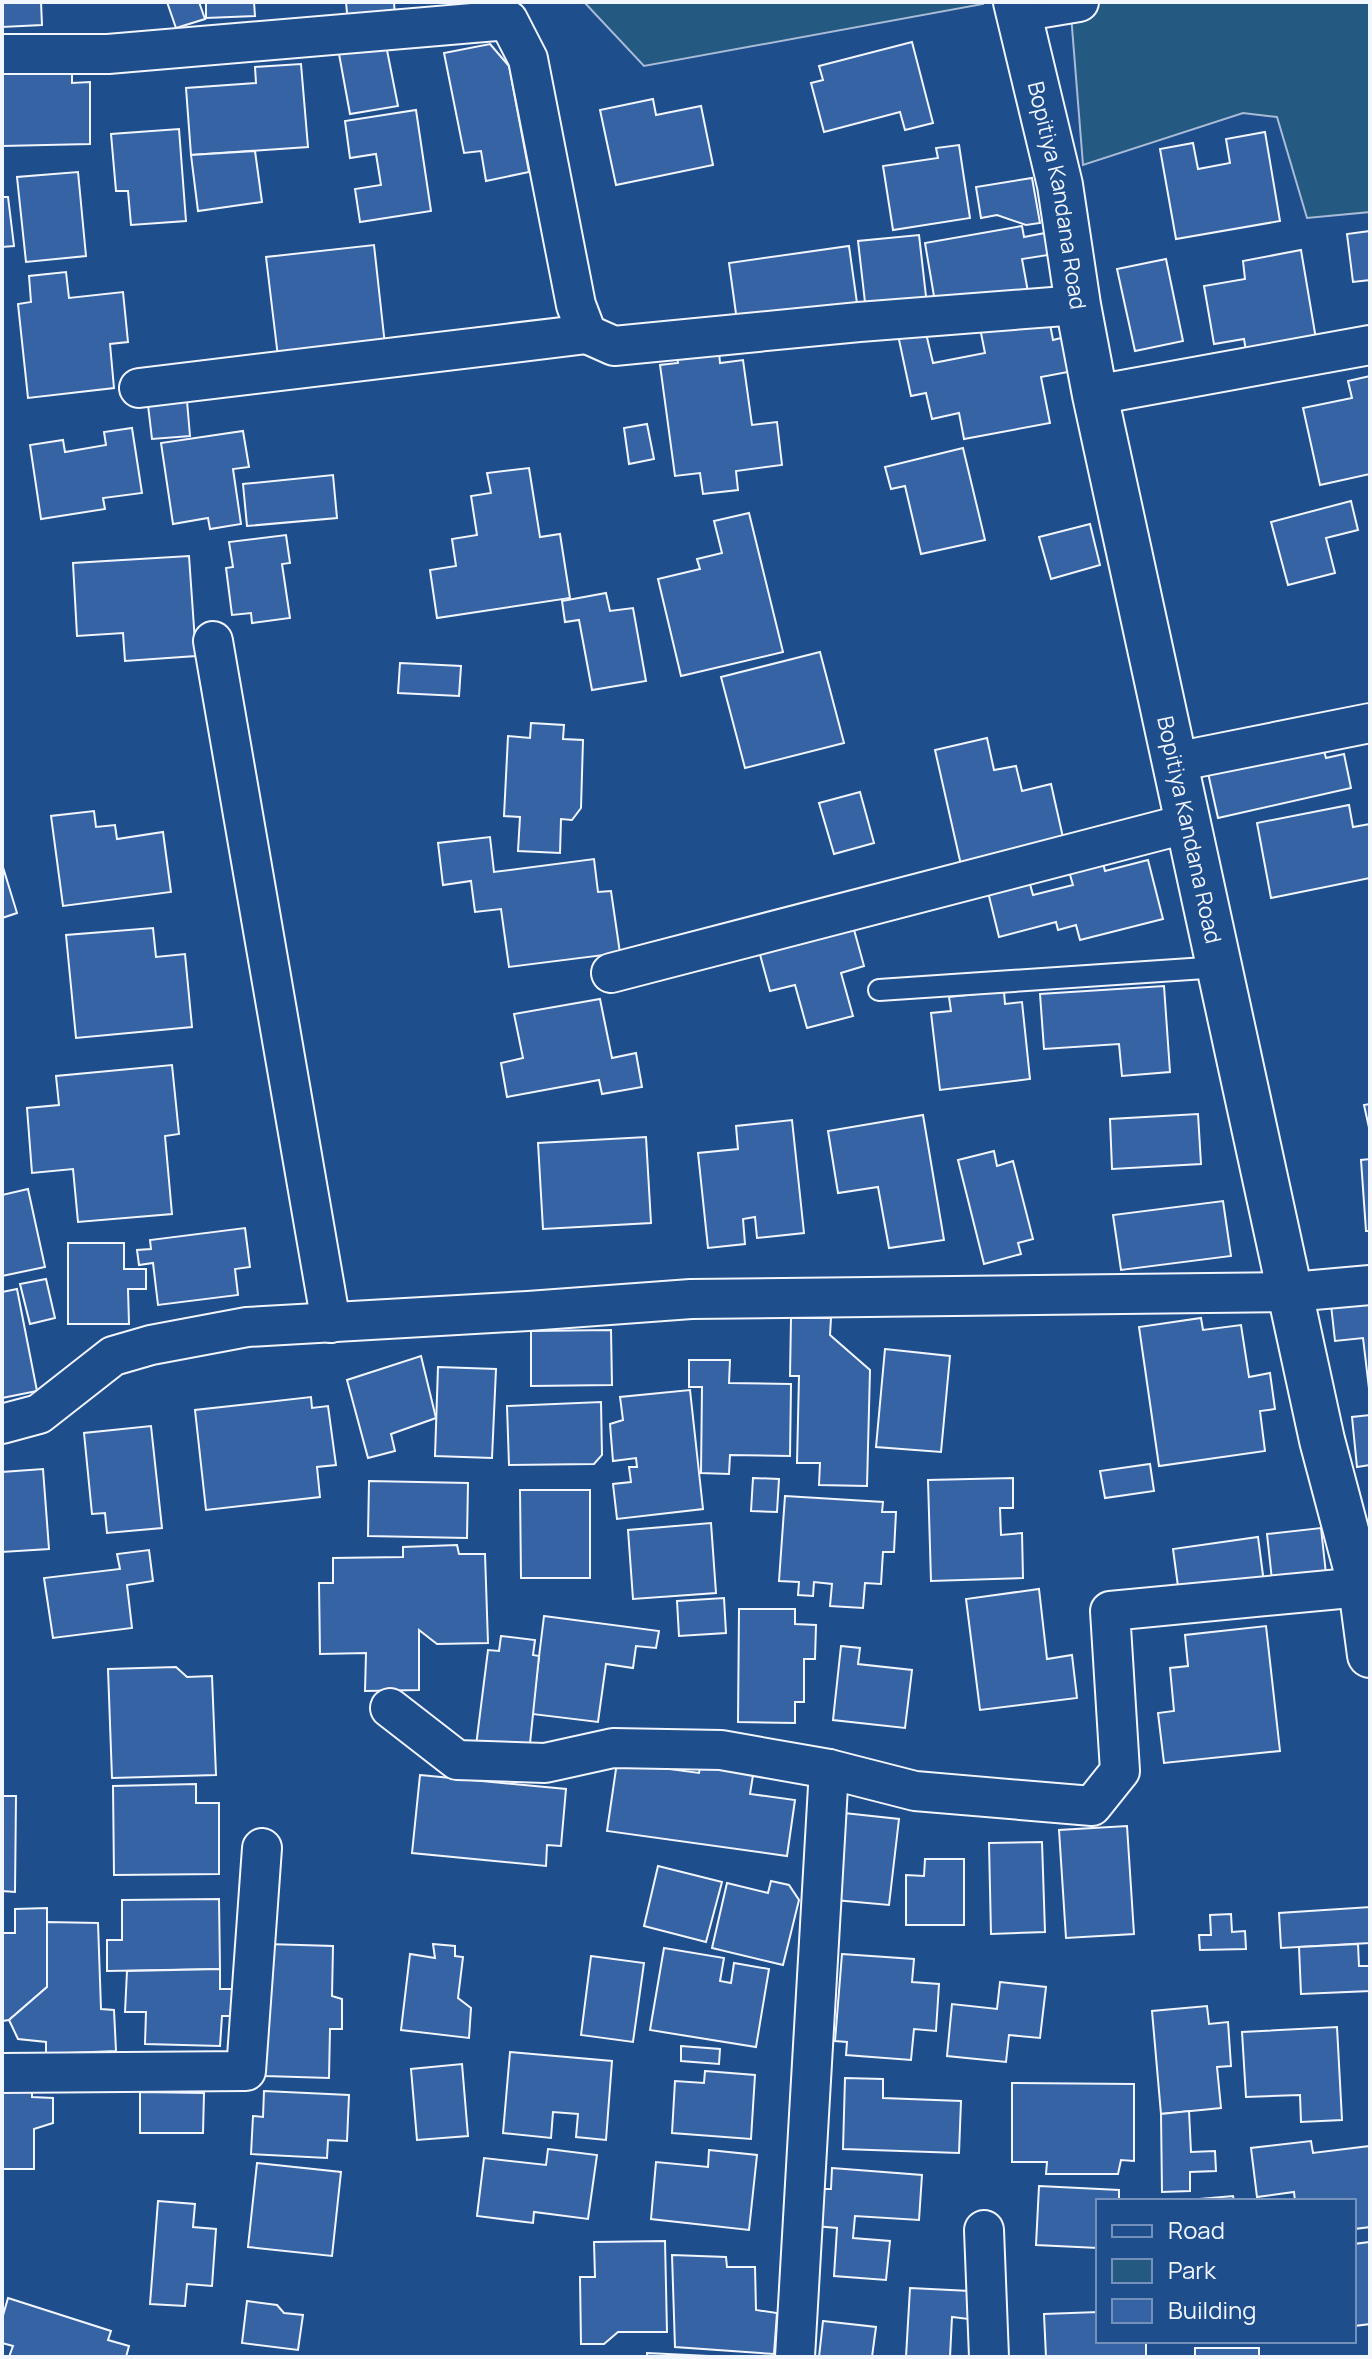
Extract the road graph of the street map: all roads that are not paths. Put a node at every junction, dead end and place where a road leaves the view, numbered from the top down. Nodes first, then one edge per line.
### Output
1 (1079, 2) edge
2 (1018, 7) edge
3 (2, 54) edge
4 (1078, 305) junction
5 (587, 334) junction
6 (1370, 345) edge
7 (139, 388) dead end
8 (1095, 395) junction
9 (213, 641) dead end
10 (1370, 723) edge
11 (1175, 762) junction
12 (1189, 823) junction
13 (1220, 967) junction
14 (611, 973) dead end
15 (879, 990) dead end
16 (1370, 1285) edge
17 (1291, 1292) junction
18 (331, 1323) junction
19 (2, 1424) edge
20 (1361, 1587) junction
21 (1370, 1651) edge
22 (390, 1708) dead end
23 (829, 1769) junction
24 (262, 1848) dead end
25 (2, 2073) edge
26 (984, 2230) dead end
27 (795, 2357) edge
28 (989, 2357) edge

1 - 2 street
2 - 4 main road, Bopitiya Kandana Road
3 - 5 street
4 - 5 street
4 - 8 main road, Bopitiya Kandana Road
5 - 7 street
6 - 8 street
8 - 11 main road, Bopitiya Kandana Road
9 - 18 street
10 - 11 street
11 - 12 main road, Bopitiya Kandana Road
12 - 13 main road, Bopitiya Kandana Road
12 - 14 street
13 - 15 lane
13 - 17 main road, Bopitiya Kandana Road
16 - 17 street
17 - 18 street
17 - 20 main road, Bopitiya Kandana Road
18 - 19 street
20 - 21 main road, Bopitiya Kandana Road
20 - 23 street
22 - 23 street
23 - 27 street
24 - 25 street
26 - 28 street

